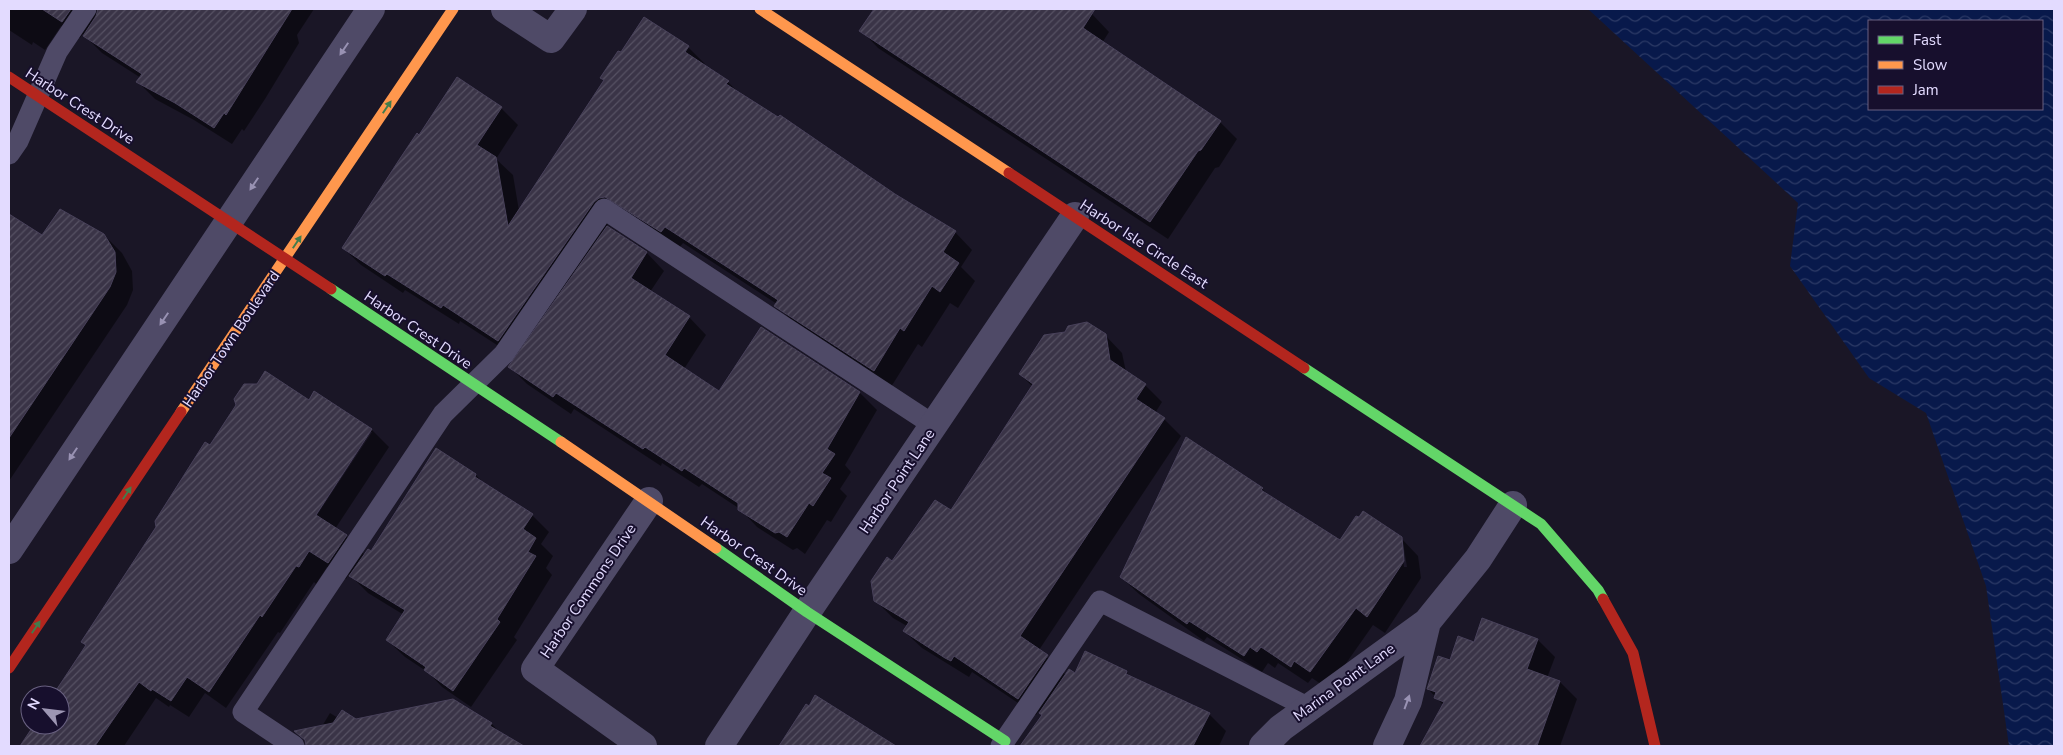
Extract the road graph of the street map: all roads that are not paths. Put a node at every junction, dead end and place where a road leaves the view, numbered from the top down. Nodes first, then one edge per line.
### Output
1 (86, 9) edge
2 (372, 9) edge
3 (454, 9) edge
4 (505, 9) edge
5 (573, 9) edge
6 (760, 9) edge
7 (9, 77) edge
8 (38, 96) junction
9 (9, 154) edge
10 (1075, 216) junction
11 (229, 222) junction
12 (286, 259) junction
13 (472, 385) junction
14 (935, 426) junction
15 (649, 501) junction
16 (1513, 505) junction
17 (9, 550) edge
18 (807, 612) junction
19 (1427, 622) junction
20 (9, 668) edge
21 (1309, 708) junction
22 (1003, 744) edge
23 (294, 746) edge
24 (643, 746) edge
25 (719, 746) edge
26 (1263, 746) edge
27 (1387, 746) edge
28 (1654, 746) edge

1 - 8 lane
2 -> 11 street
12 -> 3 street, Harbor Town Boulevard
4 - 5 street
6 - 10 street, Harbor Isle Circle East
7 - 8 street, Harbor Crest Drive
8 - 9 lane
8 - 11 street, Harbor Crest Drive
10 - 14 street, Harbor Point Lane
10 - 16 street, Harbor Isle Circle East
11 - 12 street, Harbor Crest Drive
11 -> 17 street
12 - 13 street, Harbor Crest Drive
20 -> 12 street, Harbor Town Boulevard
13 - 14 lane
13 - 15 street, Harbor Crest Drive
13 - 23 lane
14 - 18 street, Harbor Point Lane
15 - 18 street, Harbor Crest Drive
15 - 24 street, Harbor Commons Drive
16 - 19 street, Marina Point Lane
16 - 28 street, Harbor Isle Circle East
18 - 22 street, Harbor Crest Drive
18 - 25 street, Harbor Point Lane
19 - 21 street, Marina Point Lane
27 -> 19 street, Marina Point Lane
21 - 22 lane
21 - 26 street, Marina Point Lane

